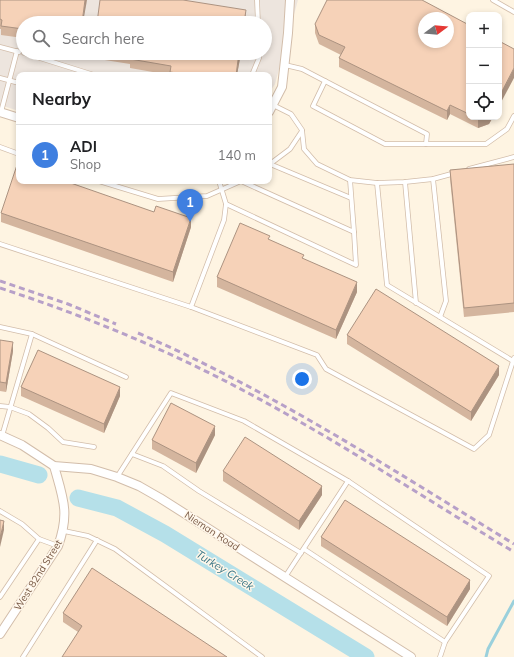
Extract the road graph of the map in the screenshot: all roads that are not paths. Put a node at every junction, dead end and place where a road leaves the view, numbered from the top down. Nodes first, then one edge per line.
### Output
1 (257, 0) edge
2 (290, 0) edge
3 (493, 0) edge
4 (514, 12) edge
5 (258, 16) edge
6 (0, 47) edge
7 (16, 51) edge
8 (16, 55) edge
9 (46, 60) edge
10 (258, 60) edge
11 (285, 65) junction
12 (84, 72) edge
13 (253, 72) edge
14 (0, 78) edge
15 (10, 80) junction
16 (16, 81) edge
17 (325, 81) junction
18 (272, 106) edge
19 (272, 108) edge
20 (0, 114) edge
21 (514, 116) edge
22 (16, 117) edge
23 (302, 130) junction
24 (426, 144) junction
25 (0, 147) edge
26 (16, 153) edge
27 (514, 157) edge
28 (272, 162) edge
29 (272, 165) edge
30 (433, 179) junction
31 (350, 180) junction
32 (405, 182) junction
33 (377, 183) junction
34 (109, 184) edge
35 (220, 184) edge
36 (235, 184) edge
37 (248, 184) edge
38 (222, 190) junction
39 (351, 198) junction
40 (226, 204) junction
41 (354, 232) junction
42 (0, 244) edge
43 (416, 302) junction
44 (191, 307) junction
45 (440, 317) junction
46 (0, 327) edge
47 (32, 334) junction
48 (513, 359) edge
49 (126, 377) dead end
50 (0, 406) edge
51 (10, 407) junction
52 (1, 436) edge
53 (94, 447) dead end
54 (132, 454) junction
55 (54, 466) junction
56 (117, 477) junction
57 (348, 482) junction
58 (0, 511) edge
59 (64, 531) junction
60 (39, 539) junction
61 (97, 540) junction
62 (58, 546) junction
63 (304, 549) junction
64 (301, 553) junction
65 (285, 577) junction
66 (0, 597) edge
67 (0, 634) edge
68 (445, 642) junction
69 (23, 657) edge
70 (262, 657) edge
71 (411, 657) edge
72 (440, 657) edge

1 - 5 lane
2 - 11 street
3 - 4 lane
6 - 7 lane
8 - 15 lane
9 - 12 lane
10 - 13 lane
11 - 17 lane
11 - 18 street
14 - 15 lane
15 - 16 lane
15 - 20 lane
17 - 24 lane
17 - 24 lane
19 - 23 lane
20 - 22 street
21 - 24 lane
23 - 28 lane
23 - 31 lane
25 - 26 lane
27 - 30 lane
29 - 39 lane
30 - 32 lane
30 - 45 lane
31 - 33 lane
31 - 39 lane
32 - 33 lane
32 - 43 lane
33 - 43 lane
34 - 38 lane
35 - 38 lane
36 - 38 lane
37 - 41 lane
38 - 40 lane
39 - 41 lane
40 - 41 lane
40 - 44 lane
42 - 44 lane
43 - 45 lane
44 - 48 lane
45 - 48 lane
46 - 47 lane
47 - 49 lane
47 - 51 lane
50 - 51 lane
51 - 52 lane
51 - 53 lane
52 - 55 street, Nieman Road
54 - 56 lane
54 - 57 lane
54 - 64 lane
55 - 56 street, Nieman Road
55 - 59 street, West 82nd Street
56 - 65 street, Nieman Road
57 - 63 lane
57 - 68 lane
58 - 60 lane
59 - 61 lane
59 - 62 street, West 82nd Street
60 - 62 lane
60 - 66 lane
61 - 69 lane
61 - 70 lane
62 - 67 street, West 82nd Street
63 - 64 lane
63 - 68 lane
64 - 65 lane
65 - 71 street, Nieman Road
68 - 72 lane

